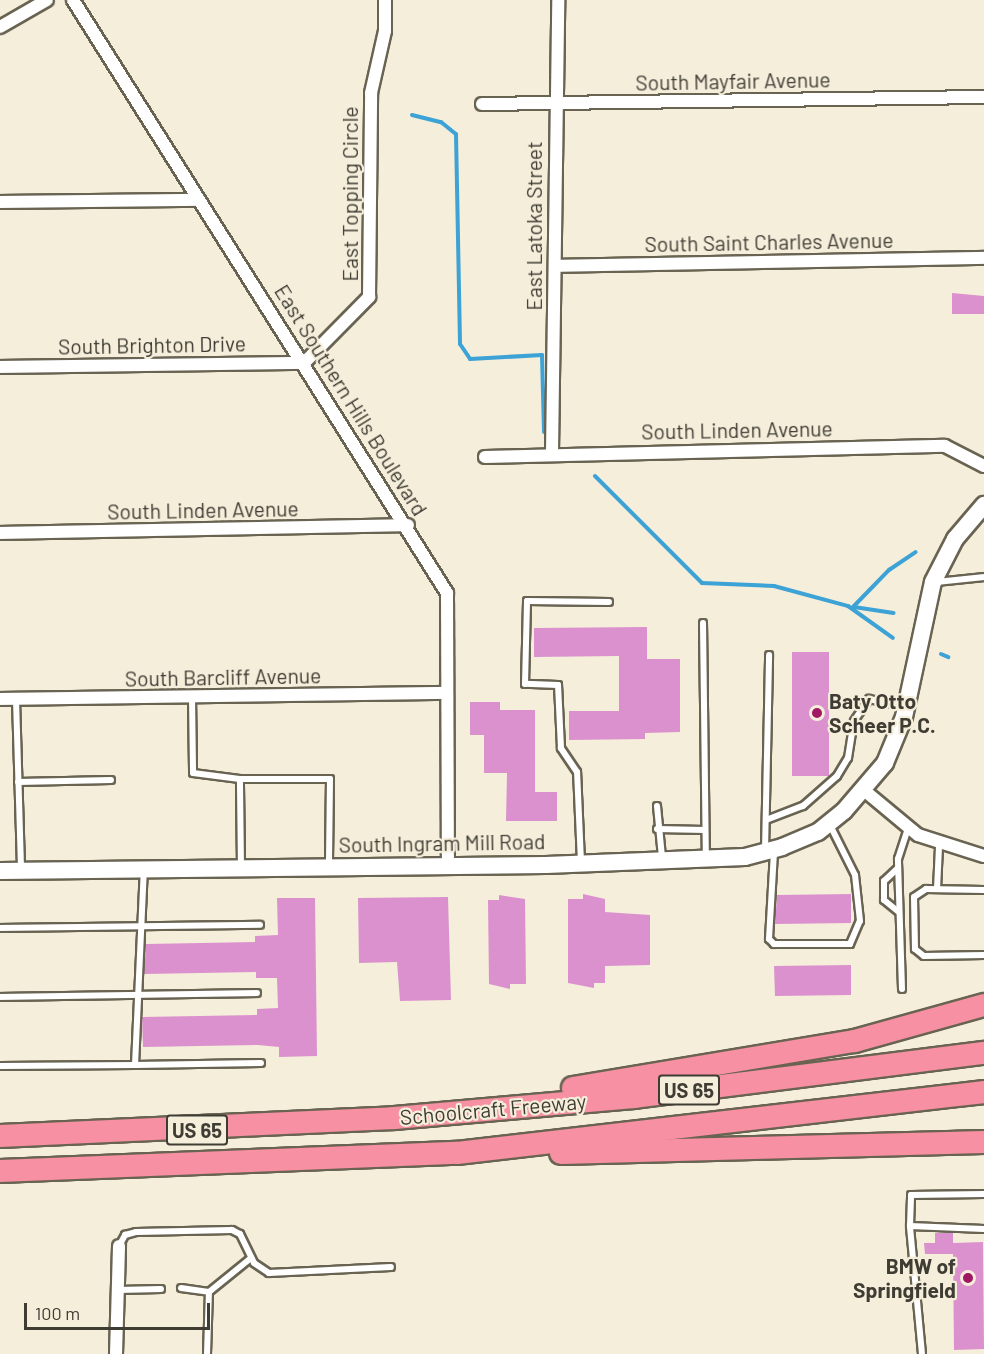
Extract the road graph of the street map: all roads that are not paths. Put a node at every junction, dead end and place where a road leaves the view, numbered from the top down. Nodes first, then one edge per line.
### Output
1 (47, 0) edge
2 (73, 0) edge
3 (385, 0) edge
4 (558, 0) edge
5 (0, 27) edge
6 (984, 97) edge
7 (482, 104) dead end
8 (553, 104) junction
9 (199, 200) junction
10 (0, 202) edge
11 (984, 258) edge
12 (555, 266) junction
13 (304, 363) junction
14 (0, 367) edge
15 (552, 452) junction
16 (484, 457) dead end
17 (982, 460) edge
18 (984, 505) edge
19 (408, 525) junction
20 (0, 533) edge
21 (984, 577) edge
22 (933, 582) junction
23 (609, 602) dead end
24 (704, 623) dead end
25 (769, 655) dead end
26 (447, 693) junction
27 (192, 696) junction
28 (0, 699) edge
29 (16, 699) junction
30 (906, 707) junction
31 (240, 779) junction
32 (111, 780) dead end
33 (18, 782) junction
34 (864, 791) junction
35 (657, 806) dead end
36 (766, 820) junction
37 (829, 823) junction
38 (908, 828) junction
39 (657, 829) junction
40 (705, 830) junction
41 (939, 846) junction
42 (770, 850) junction
43 (706, 856) junction
44 (984, 856) edge
45 (662, 857) junction
46 (581, 862) junction
47 (448, 865) junction
48 (329, 867) junction
49 (241, 868) junction
50 (898, 868) junction
51 (144, 869) junction
52 (0, 871) edge
53 (21, 871) junction
54 (937, 889) junction
55 (984, 890) edge
56 (899, 897) junction
57 (914, 897) junction
58 (899, 912) junction
59 (260, 924) dead end
60 (138, 926) junction
61 (0, 928) edge
62 (984, 955) edge
63 (902, 989) dead end
64 (257, 993) dead end
65 (135, 994) junction
66 (0, 997) edge
67 (984, 1005) edge
68 (984, 1053) edge
69 (261, 1063) dead end
70 (135, 1065) junction
71 (0, 1066) edge
72 (984, 1092) edge
73 (394, 1118) junction
74 (0, 1136) edge
75 (984, 1142) edge
76 (457, 1154) junction
77 (0, 1171) edge
78 (984, 1194) edge
79 (910, 1226) junction
80 (984, 1229) edge
81 (119, 1246) joint
82 (251, 1258) junction
83 (391, 1267) dead end
84 (181, 1288) dead end
85 (161, 1289) dead end
86 (118, 1290) junction
87 (209, 1292) junction
88 (116, 1354) edge
89 (207, 1354) edge
90 (922, 1354) edge

1 - 5 street
2 - 9 street, East Southern Hills Boulevard
3 - 13 street, East Topping Circle
4 - 8 street, East Latoka Street
6 - 8 street, South Mayfair Avenue
7 - 8 street, South Mayfair Avenue
8 - 12 street, East Latoka Street
9 - 10 street
9 - 13 street, East Southern Hills Boulevard
11 - 12 street, South Saint Charles Avenue
12 - 15 street, East Latoka Street
13 - 14 street, South Brighton Drive
13 - 19 street, East Southern Hills Boulevard
15 - 16 street, South Linden Avenue
15 - 17 street, South Linden Avenue
18 - 22 street, South Ingram Mill Road
19 - 20 street, South Linden Avenue
19 - 26 street, East Southern Hills Boulevard
21 - 22 lane
22 - 30 street, South Ingram Mill Road
23 - 46 lane
24 - 40 lane
25 - 36 lane
26 - 27 street, South Barcliff Avenue
26 - 47 street, East Southern Hills Boulevard
27 - 29 street, South Barcliff Avenue
27 - 31 lane
28 - 29 street, South Barcliff Avenue
29 - 33 lane
30 - 34 street, South Ingram Mill Road
30 - 36 lane
31 - 48 lane
31 - 49 lane
32 - 33 lane
33 - 53 lane
34 - 37 street, South Ingram Mill Road
34 - 38 street
35 - 39 lane
36 - 42 lane
37 - 42 street, South Ingram Mill Road
37 - 42 lane
38 - 41 street
38 - 50 lane
39 - 40 lane
39 - 45 lane
40 - 43 lane
41 - 44 street
41 - 54 lane
42 - 43 street, South Ingram Mill Road
43 - 45 street, South Ingram Mill Road
45 - 46 street, South Ingram Mill Road
46 - 47 street, South Ingram Mill Road
47 - 48 street, South Ingram Mill Road
48 - 49 street, South Ingram Mill Road
49 - 51 street, South Ingram Mill Road
50 - 56 lane
50 - 58 lane
51 - 53 street, South Ingram Mill Road
51 - 60 lane
52 - 53 street, South Ingram Mill Road
54 - 55 lane
54 - 57 lane
56 - 57 lane
56 - 58 lane
57 - 62 lane
58 - 63 lane
59 - 60 lane
60 - 61 lane
60 - 65 lane
64 - 65 lane
65 - 66 lane
65 - 70 lane
67 - 73 highway
68 - 73 highway, Schoolcraft Freeway / US 65
69 - 70 lane
70 - 71 lane
72 - 76 highway, Schoolcraft Freeway / US 65
73 - 74 highway, Schoolcraft Freeway / US 65
75 - 76 highway
76 - 77 highway, Schoolcraft Freeway / US 65
78 - 79 lane
79 - 80 lane
79 - 90 lane
81 - 82 lane
81 - 86 street
82 - 83 lane
82 - 87 lane
84 - 87 lane
85 - 86 lane
86 - 88 street
87 - 89 lane

